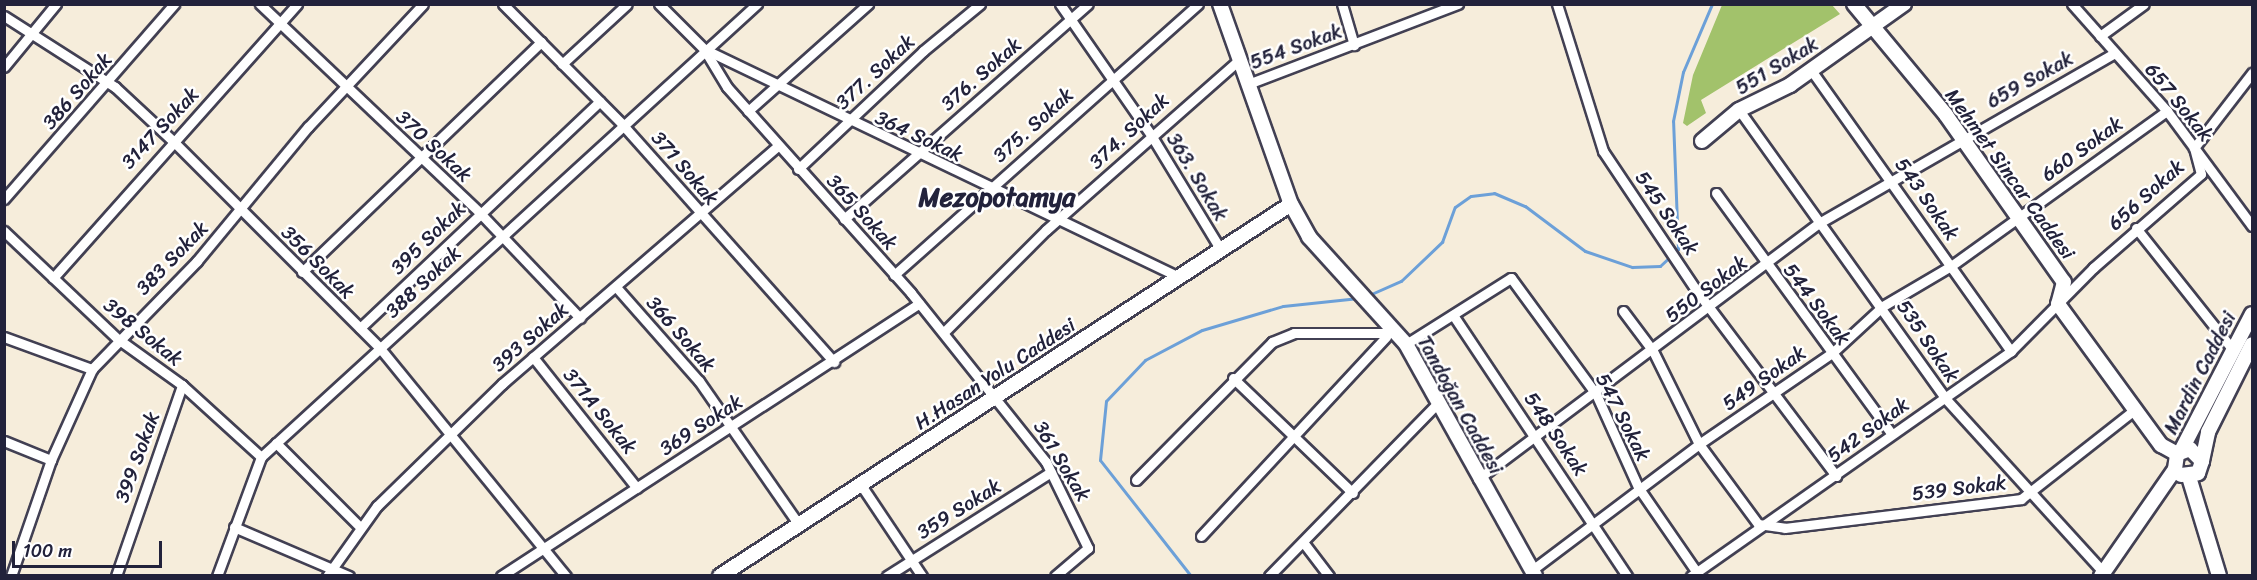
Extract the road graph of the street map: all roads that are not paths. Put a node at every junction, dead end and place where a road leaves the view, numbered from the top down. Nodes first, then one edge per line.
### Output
1 (56, 4) edge
2 (174, 4) edge
3 (260, 4) edge
4 (297, 4) edge
5 (423, 4) edge
6 (503, 4) edge
7 (627, 4) edge
8 (659, 4) edge
9 (757, 4) edge
10 (868, 4) edge
11 (980, 4) edge
12 (1060, 4) edge
13 (1088, 4) edge
14 (1198, 4) edge
15 (1220, 4) edge
16 (1342, 4) edge
17 (1458, 4) edge
18 (1557, 4) edge
19 (1854, 4) edge
20 (1904, 4) edge
21 (2072, 4) edge
22 (2144, 4) edge
23 (4, 16) edge
24 (1071, 20) junction
25 (280, 23) junction
26 (1873, 27) junction
27 (33, 32) junction
28 (2100, 36) junction
29 (541, 42) junction
30 (1354, 45) junction
31 (704, 49) junction
32 (2115, 53) junction
33 (1239, 60) junction
34 (562, 64) junction
35 (4, 67) edge
36 (1811, 70) junction
37 (2253, 73) edge
38 (1113, 78) junction
39 (109, 84) junction
40 (1248, 84) junction
41 (777, 85) junction
42 (347, 88) junction
43 (600, 101) junction
44 (1739, 110) junction
45 (748, 111) junction
46 (2167, 111) junction
47 (848, 123) junction
48 (622, 124) junction
49 (1151, 135) junction
50 (1962, 138) junction
51 (173, 141) junction
52 (1702, 141) dead end
53 (778, 146) junction
54 (2194, 148) junction
55 (916, 155) junction
56 (421, 160) junction
57 (798, 169) junction
58 (1890, 177) junction
59 (990, 189) junction
60 (1716, 193) dead end
61 (4, 199) edge
62 (1291, 204) junction
63 (242, 210) junction
64 (480, 213) junction
65 (701, 214) junction
66 (2018, 217) junction
67 (1060, 218) junction
68 (844, 219) junction
69 (1819, 223) junction
70 (2253, 226) edge
71 (2136, 228) junction
72 (4, 231) edge
73 (502, 235) junction
74 (1221, 250) junction
75 (1767, 266) junction
76 (1951, 266) junction
77 (302, 272) junction
78 (894, 275) junction
79 (53, 278) junction
80 (1179, 278) junction
81 (616, 287) junction
82 (919, 303) junction
83 (2058, 304) junction
84 (1883, 306) junction
85 (1712, 307) junction
86 (1623, 311) dead end
87 (2253, 314) edge
88 (1453, 315) junction
89 (580, 318) junction
90 (360, 328) junction
91 (944, 332) junction
92 (1391, 335) junction
93 (4, 337) edge
94 (118, 339) junction
95 (1406, 344) junction
96 (2253, 344) edge
97 (379, 347) junction
98 (2233, 350) junction
99 (1653, 351) junction
100 (2011, 351) junction
101 (1832, 353) junction
102 (534, 357) junction
103 (834, 362) junction
104 (92, 369) junction
105 (1233, 378) junction
106 (182, 386) junction
107 (1596, 394) junction
108 (998, 396) junction
109 (1773, 396) junction
110 (1945, 398) junction
111 (1436, 405) junction
112 (2134, 410) junction
113 (732, 426) junction
114 (1892, 434) junction
115 (450, 435) junction
116 (1295, 435) junction
117 (1538, 437) junction
118 (4, 441) edge
119 (276, 443) junction
120 (1699, 444) junction
121 (2179, 452) junction
122 (261, 458) junction
123 (51, 460) junction
124 (2202, 460) junction
125 (2175, 469) junction
126 (1051, 472) junction
127 (1836, 476) junction
128 (2189, 477) junction
129 (1478, 478) junction
130 (1136, 480) dead end
131 (861, 485) junction
132 (637, 488) junction
133 (1638, 488) junction
134 (2034, 492) junction
135 (1353, 493) junction
136 (1758, 524) junction
137 (799, 525) junction
138 (1596, 526) junction
139 (234, 527) junction
140 (360, 527) junction
141 (1201, 537) dead end
142 (1303, 542) junction
143 (544, 549) junction
144 (912, 560) junction
145 (331, 566) junction
146 (1533, 573) edge
147 (1693, 573) edge
148 (2105, 574) edge
149 (11, 576) edge
150 (116, 576) edge
151 (217, 576) edge
152 (327, 576) edge
153 (350, 576) edge
154 (501, 576) edge
155 (566, 576) edge
156 (720, 576) edge
157 (887, 576) edge
158 (922, 576) edge
159 (1055, 576) edge
160 (1269, 576) edge
161 (1329, 576) edge
162 (1627, 576) edge
163 (2219, 576) edge

1 - 27 street
2 - 39 street, 386 Sokak
3 - 25 street, 370 Sokak
4 - 25 street, 3147 Sokak
5 - 42 street, 383 Sokak
6 - 29 street, 371 Sokak
7 - 34 street
8 - 31 street, 364 Sokak
9 - 31 street, 388 Sokak
10 - 41 street
11 - 47 street, 377. Sokak
12 - 24 street, 363. Sokak
13 - 24 street, 376. Sokak
14 - 38 street, 375. Sokak
15 - 33 street, Tandoğan Caddesi
16 - 30 street
17 - 30 street, 554 Sokak
18 - 85 street, 545 Sokak
19 - 26 street, Mehmet Sincar Caddesi
20 - 26 street, 551 Sokak
21 - 28 street, 657 Sokak
22 - 28 street
23 - 27 street, 356 Sokak
24 - 38 street, 363. Sokak
24 - 55 street, 376. Sokak
25 - 42 street, 370 Sokak
25 - 51 street, 3147 Sokak
26 - 36 street, 551 Sokak
26 - 50 street, Mehmet Sincar Caddesi
27 - 35 street
27 - 39 street, 356 Sokak
28 - 32 street, 657 Sokak
29 - 34 street, 371 Sokak
29 - 56 street
30 - 40 street, 554 Sokak
31 - 41 street, 364 Sokak
31 - 45 street, 365 Sokak
31 - 48 street, 388 Sokak
32 - 46 street, 657 Sokak
32 - 50 street, 659 Sokak
33 - 40 street, Tandoğan Caddesi
33 - 49 street, 374. Sokak
34 - 43 street, 371 Sokak
36 - 44 street, 551 Sokak
36 - 58 street, 543 Sokak
37 - 54 street, 656 Sokak
38 - 49 street, 363. Sokak
38 - 59 street, 375. Sokak
39 - 51 street, 356 Sokak
39 - 61 street, 386 Sokak
40 - 62 street, Tandoğan Caddesi
41 - 45 street
41 - 47 street, 364 Sokak
42 - 56 street, 370 Sokak
42 - 63 street, 383 Sokak
43 - 48 street, 371 Sokak
43 - 64 street, 395 Sokak
44 - 52 street, 551 Sokak
44 - 69 street, 535 Sokak
45 - 53 street, 365 Sokak
46 - 54 street, 657 Sokak
46 - 66 street, 660 Sokak
47 - 55 street, 364 Sokak
47 - 57 street, 377. Sokak
48 - 65 street, 371 Sokak
48 - 73 street, 388 Sokak
49 - 67 street, 374. Sokak
49 - 74 street, 363. Sokak
50 - 58 street, 550 Sokak
50 - 66 street, Mehmet Sincar Caddesi
51 - 63 street, 356 Sokak
51 - 79 street, 3147 Sokak
53 - 57 street, 365 Sokak
53 - 65 street, 393 Sokak
54 - 70 street, 657 Sokak
54 - 71 street, 656 Sokak
55 - 59 street, 364 Sokak
55 - 68 street, 376. Sokak
56 - 64 street, 370 Sokak
56 - 77 street
57 - 68 street, 365 Sokak
58 - 69 street, 550 Sokak
58 - 76 street, 543 Sokak
59 - 67 street, 364 Sokak
59 - 78 street, 375. Sokak
60 - 75 street, 544 Sokak
62 - 74 street, H.Hasan Yolu Caddesi
62 - 92 street, Tandoğan Caddesi
63 - 77 street, 356 Sokak
63 - 94 street, 383 Sokak
64 - 73 street, 370 Sokak
64 - 90 street, 395 Sokak
65 - 81 street, 393 Sokak
65 - 103 street, 371 Sokak
66 - 76 street, 549 Sokak
66 - 83 street, Mehmet Sincar Caddesi
67 - 80 street, 364 Sokak
67 - 91 street, 374. Sokak
68 - 78 street, 365 Sokak
69 - 75 street, 550 Sokak
69 - 84 street, 535 Sokak
71 - 83 street, 656 Sokak
71 - 98 street
72 - 79 street, 398 Sokak
73 - 89 street, 370 Sokak
73 - 97 street, 388 Sokak
74 - 80 street, H.Hasan Yolu Caddesi
75 - 85 street, 550 Sokak
75 - 101 street, 544 Sokak
76 - 84 street, 549 Sokak
76 - 100 street, 543 Sokak
77 - 90 street, 356 Sokak
78 - 82 street, 365 Sokak
79 - 94 street, 398 Sokak
80 - 108 street, H.Hasan Yolu Caddesi
81 - 89 street, 393 Sokak
81 - 113 street, 366 Sokak
82 - 91 street, 365 Sokak
82 - 103 street, 369 Sokak
83 - 100 street, 542 Sokak
83 - 112 street
84 - 101 street, 549 Sokak
84 - 110 street, 535 Sokak
85 - 99 street, 550 Sokak
85 - 109 street, 545 Sokak
86 - 99 street
87 - 98 street, Mardin Caddesi
88 - 95 street
88 - 107 street, 547 Sokak
88 - 117 street, 548 Sokak
89 - 102 street, 393 Sokak
90 - 97 street, 356 Sokak
91 - 108 street, 365 Sokak
92 - 95 street, Tandoğan Caddesi
92 - 105 street
92 - 116 street
93 - 104 street
94 - 104 street, 383 Sokak
94 - 106 street, 398 Sokak
95 - 111 street, Tandoğan Caddesi
96 - 124 street, Mardin Caddesi
97 - 115 street, 356 Sokak
97 - 119 street, 388 Sokak
98 - 121 street, Mardin Caddesi
99 - 107 street, 550 Sokak
99 - 120 street
100 - 110 street, 542 Sokak
101 - 109 street, 549 Sokak
101 - 114 street, 544 Sokak
102 - 115 street, 393 Sokak
102 - 132 street, 371A Sokak
103 - 113 street, 369 Sokak
104 - 123 street, 383 Sokak
105 - 116 street
105 - 130 street
106 - 122 street, 398 Sokak
106 - 150 street, 399 Sokak
107 - 117 street, 550 Sokak
107 - 133 street, 547 Sokak
108 - 126 street, 361 Sokak
108 - 131 street, H.Hasan Yolu Caddesi
109 - 120 street, 549 Sokak
109 - 127 street, 545 Sokak
110 - 114 street, 542 Sokak
110 - 134 street, 535 Sokak
111 - 129 street, Tandoğan Caddesi
111 - 135 street
112 - 121 street
112 - 134 street, 539 Sokak
113 - 132 street, 369 Sokak
113 - 137 street, 366 Sokak
114 - 127 street, 542 Sokak
115 - 140 street, 393 Sokak
115 - 143 street, 356 Sokak
116 - 135 street
116 - 141 street
117 - 129 street, 550 Sokak
117 - 138 street, 548 Sokak
118 - 123 street
119 - 122 street, 388 Sokak
119 - 140 street
120 - 133 street, 549 Sokak
120 - 136 street
121 - 124 street, Mardin Caddesi
121 - 125 street
122 - 139 street, 388 Sokak
123 - 149 street, 383 Sokak
124 - 128 street, Mardin Caddesi
125 - 128 street
125 - 148 street
126 - 144 street, 359 Sokak
126 - 159 street, 361 Sokak
127 - 136 street, 542 Sokak
128 - 163 street
129 - 146 street, Tandoğan Caddesi
131 - 137 street, H.Hasan Yolu Caddesi
131 - 144 street
132 - 143 street, 369 Sokak
133 - 138 street, 549 Sokak
133 - 147 street, 547 Sokak
134 - 136 street, 539 Sokak
134 - 148 street, 535 Sokak
135 - 142 street
136 - 147 street, 542 Sokak
137 - 156 street, H.Hasan Yolu Caddesi
138 - 146 street, 549 Sokak
138 - 162 street, 548 Sokak
139 - 145 street
139 - 151 street, 388 Sokak
140 - 145 street, 393 Sokak
142 - 160 street
142 - 161 street
143 - 154 street, 369 Sokak
143 - 155 street, 356 Sokak
144 - 157 street, 359 Sokak
144 - 158 street
145 - 152 street, 393 Sokak
145 - 153 street

